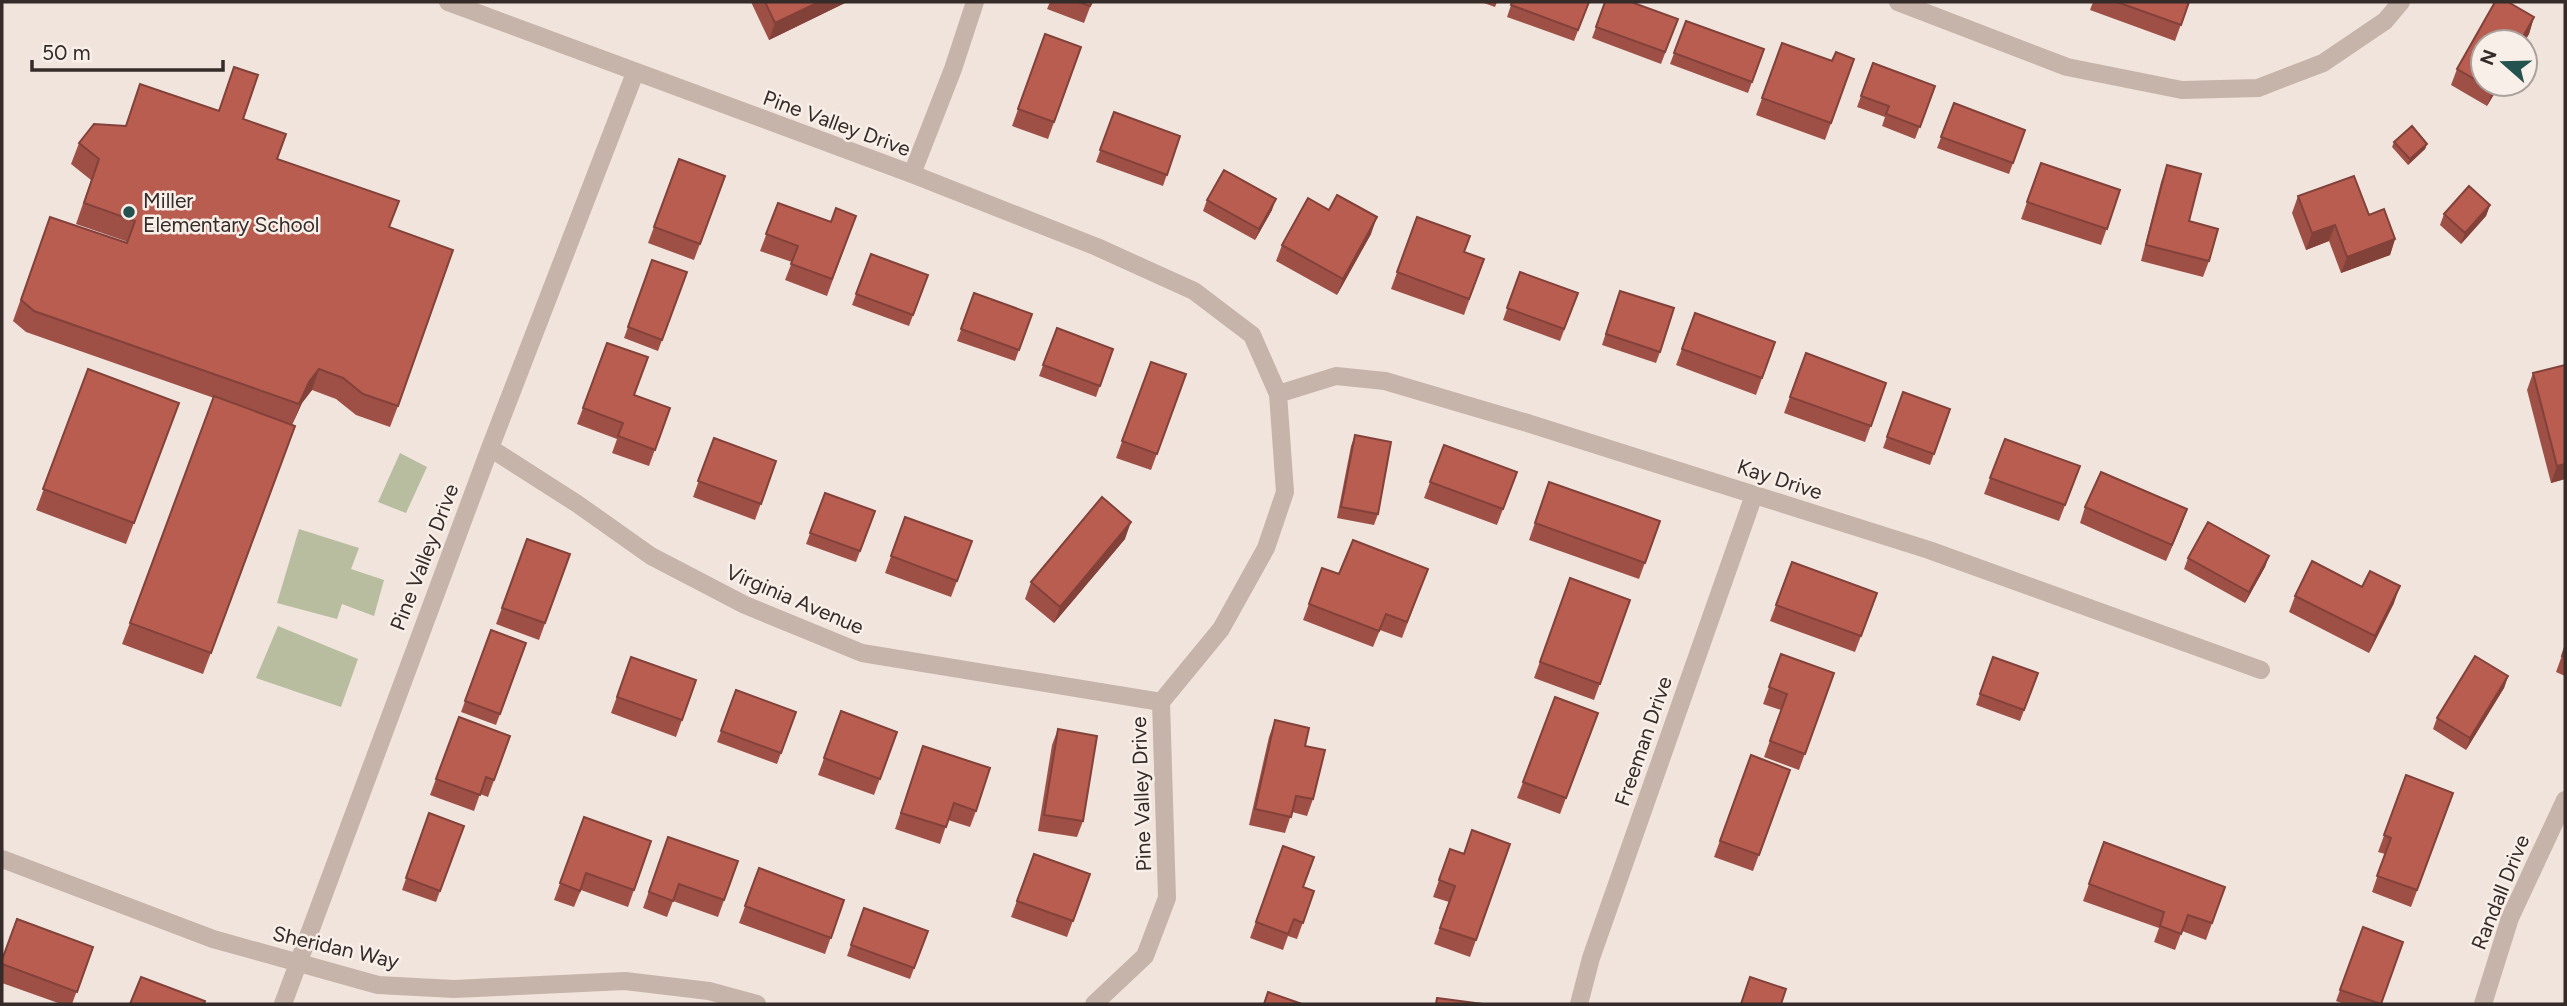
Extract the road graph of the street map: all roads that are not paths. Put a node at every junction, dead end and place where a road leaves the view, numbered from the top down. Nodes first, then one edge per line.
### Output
1 (448, 2) edge
2 (975, 2) edge
3 (1898, 2) edge
4 (2401, 2) edge
5 (1923, 6) edge
6 (635, 73) junction
7 (912, 174) junction
8 (1278, 394) junction
9 (489, 448) junction
10 (1754, 495) junction
11 (2261, 670) dead end
12 (1161, 702) junction
13 (2565, 800) edge
14 (2, 859) edge
15 (296, 964) junction
16 (283, 1004) edge
17 (757, 1004) edge
18 (1094, 1004) edge
19 (1579, 1004) edge
20 (2483, 1004) edge

1 - 6 street
2 - 7 street
3 - 5 street
4 - 5 street
6 - 7 street, Pine Valley Drive
6 - 9 street, Pine Valley Drive
7 - 8 street, Pine Valley Drive
8 - 10 street, Kay Drive
8 - 12 street, Pine Valley Drive
9 - 12 street, Virginia Avenue
9 - 15 street, Pine Valley Drive
10 - 11 street, Kay Drive
10 - 19 street, Freeman Drive
12 - 18 street, Pine Valley Drive
13 - 20 street, Randall Drive
14 - 15 street, Sheridan Way
15 - 16 street, Pine Valley Drive
15 - 17 street, Sheridan Way

